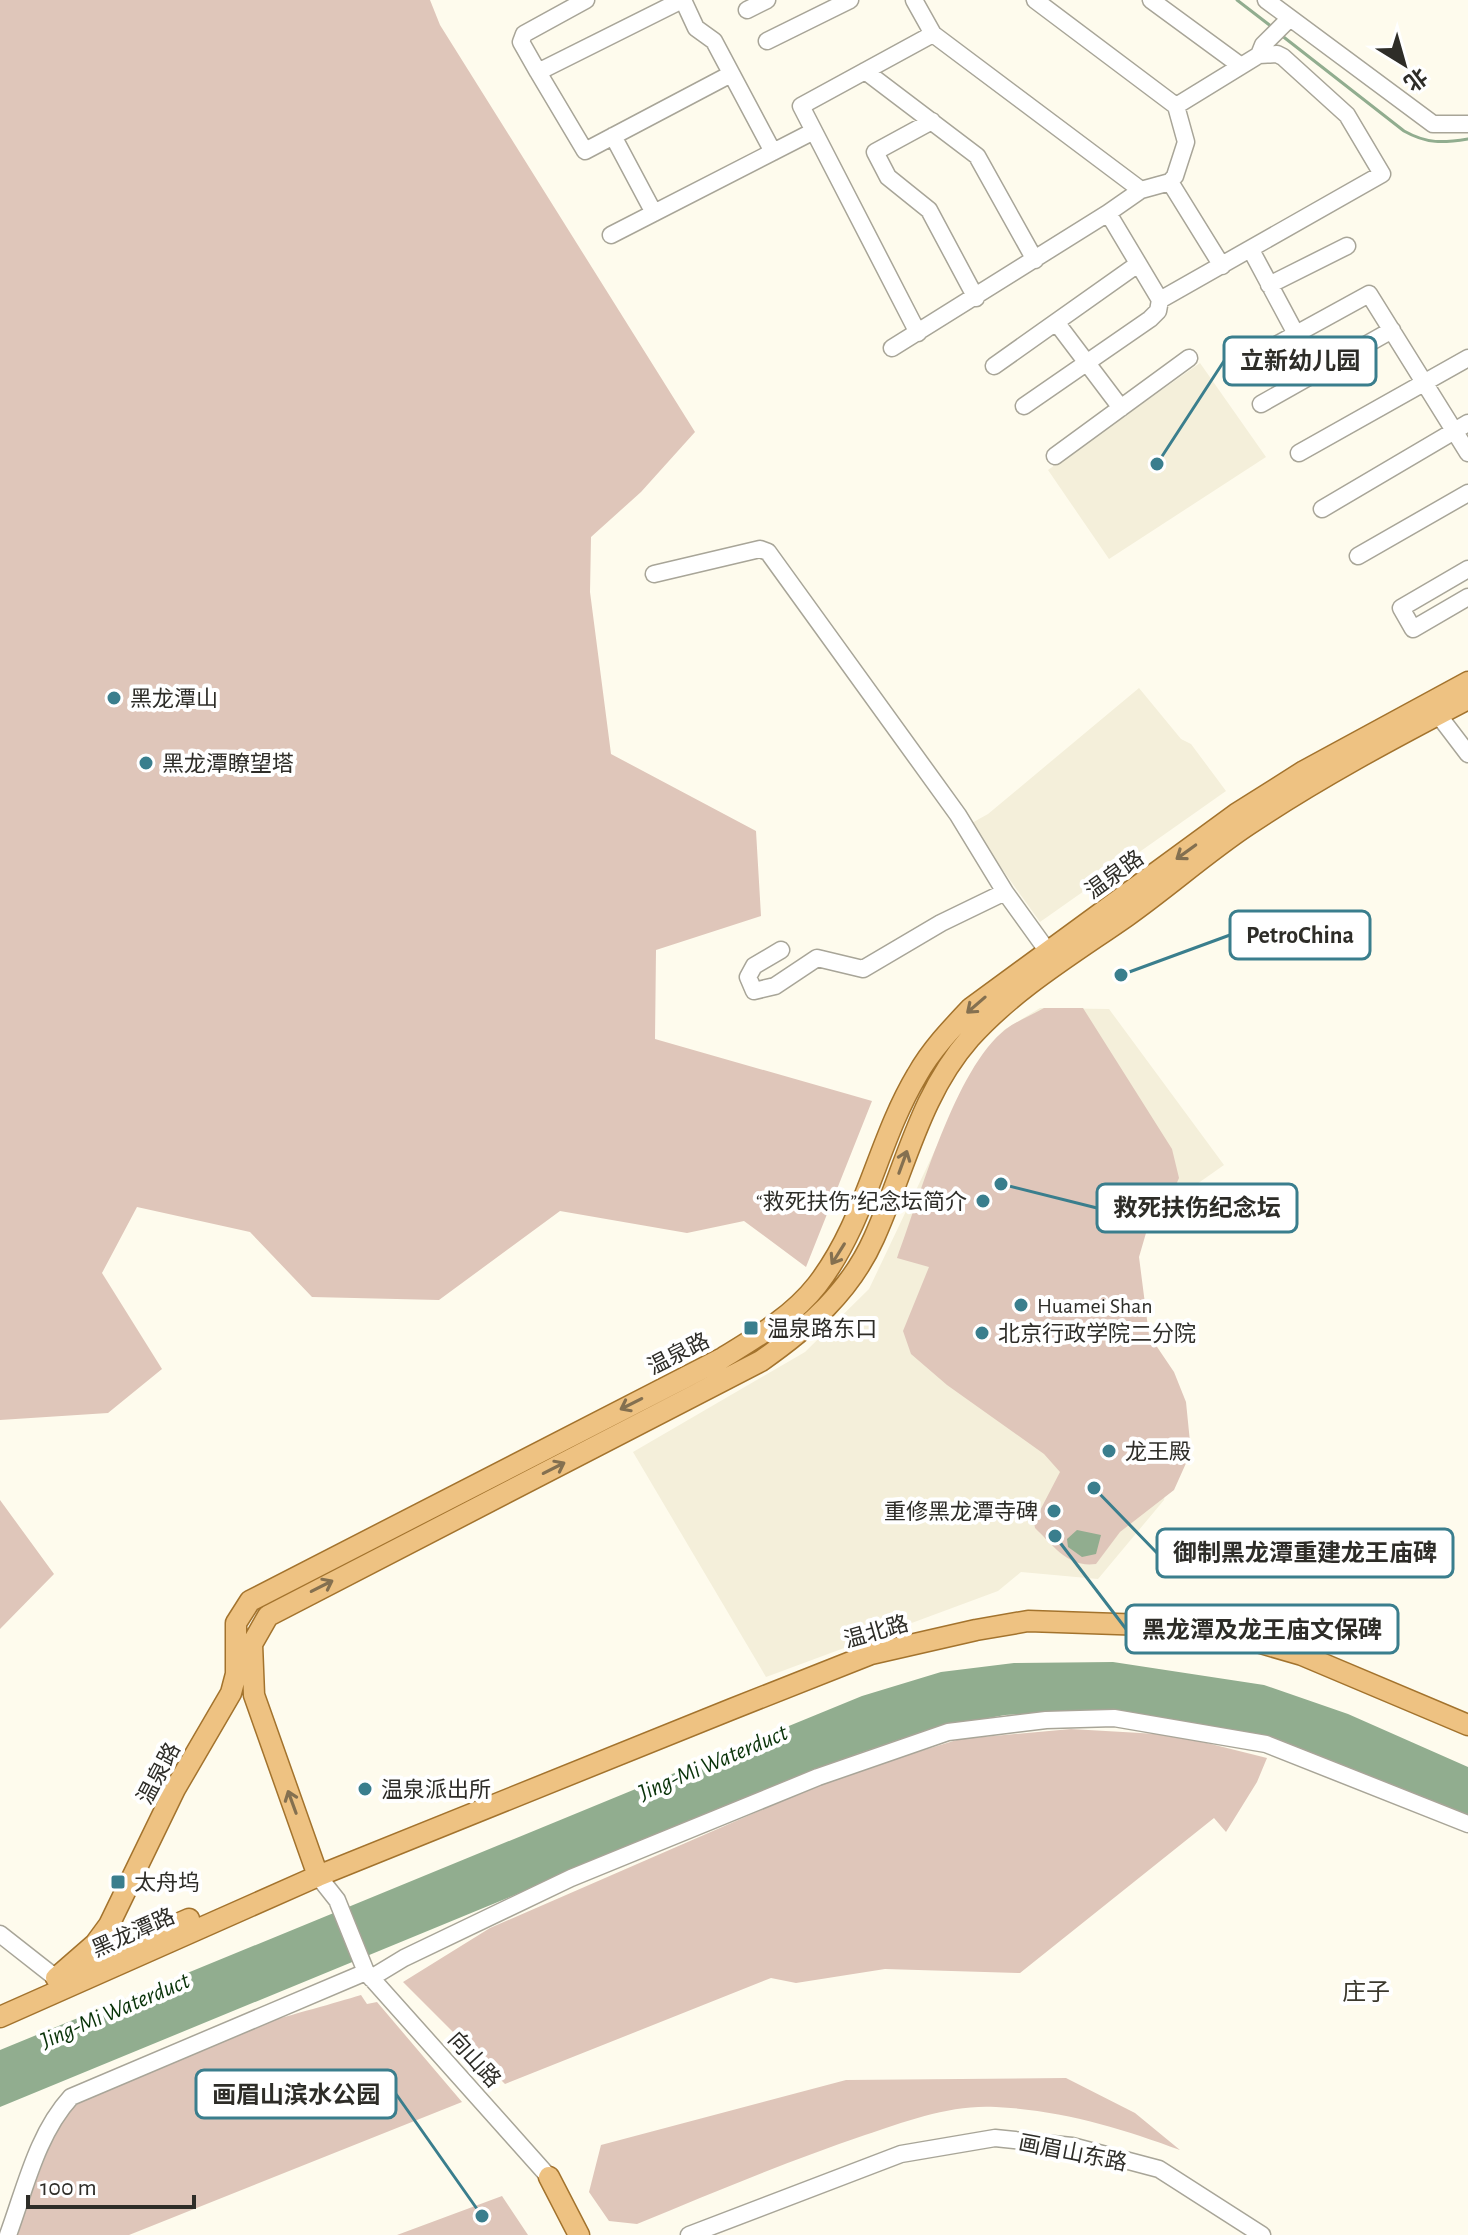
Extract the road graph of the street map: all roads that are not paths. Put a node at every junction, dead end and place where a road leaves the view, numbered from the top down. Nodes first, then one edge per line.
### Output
1 (586, 0) edge
2 (682, 0) edge
3 (767, 0) edge
4 (850, 0) edge
5 (914, 0) edge
6 (1035, 0) edge
7 (1151, 0) edge
8 (1266, 0) edge
9 (747, 10) dead end
10 (1281, 27) junction
11 (933, 34) junction
12 (767, 41) dead end
13 (1259, 55) junction
14 (1241, 66) junction
15 (865, 71) junction
16 (538, 72) junction
17 (731, 74) junction
18 (1176, 106) junction
19 (932, 121) junction
20 (1468, 124) edge
21 (812, 132) junction
22 (613, 136) junction
23 (773, 152) junction
24 (1170, 182) junction
25 (1141, 190) junction
26 (654, 213) junction
27 (1108, 213) junction
28 (611, 235) dead end
29 (1347, 246) dead end
30 (1251, 250) junction
31 (1035, 260) junction
32 (1138, 264) junction
33 (1222, 266) junction
34 (1269, 285) junction
35 (976, 298) junction
36 (1160, 300) junction
37 (1056, 322) junction
38 (1392, 330) junction
39 (918, 333) junction
40 (1296, 334) junction
41 (892, 348) dead end
42 (1189, 358) dead end
43 (1468, 358) edge
44 (1087, 362) junction
45 (994, 366) dead end
46 (1236, 367) dead end
47 (1424, 383) junction
48 (1261, 404) dead end
49 (1024, 406) dead end
50 (1121, 408) junction
51 (1461, 427) edge
52 (1299, 453) dead end
53 (1468, 453) edge
54 (1055, 456) dead end
55 (1468, 493) edge
56 (1322, 509) dead end
57 (1358, 556) dead end
58 (1468, 569) edge
59 (654, 574) dead end
60 (1468, 597) edge
61 (1468, 682) edge
62 (1468, 699) edge
63 (1434, 709) junction
64 (1468, 754) edge
65 (1005, 892) junction
66 (781, 950) dead end
67 (1052, 958) junction
68 (276, 1598) junction
69 (1468, 1725) edge
70 (1468, 1824) edge
71 (318, 1876) junction
72 (0, 1934) edge
73 (368, 1975) junction
74 (59, 1984) junction
75 (0, 2005) edge
76 (0, 2017) edge
77 (549, 2177) junction
78 (8, 2235) edge
79 (565, 2235) edge
80 (579, 2235) edge
81 (689, 2235) edge
82 (1261, 2235) edge

1 - 16 street
2 - 16 street
2 - 17 street
3 - 9 street
4 - 12 street
5 - 11 street
6 - 18 street
7 - 14 street
8 - 10 street
10 - 13 street
10 - 20 street
11 - 15 street
11 - 25 street
13 - 14 street
13 - 30 street
14 - 18 street
15 - 19 street
15 - 21 street
16 - 22 street
17 - 22 street
17 - 23 street
18 - 24 street
19 - 31 street
19 - 35 street
21 - 23 street
21 - 39 street
22 - 26 street
23 - 26 street
24 - 25 street
24 - 33 street
25 - 27 street
26 - 28 street
27 - 31 street
27 - 32 street
29 - 34 street
30 - 33 street
30 - 34 street
31 - 35 street
32 - 36 street
32 - 37 street
33 - 36 street
34 - 40 street
35 - 39 street
36 - 44 street
37 - 44 street
37 - 45 street
38 - 40 street
38 - 47 street
38 - 48 street
39 - 41 street
40 - 46 street
42 - 50 street
43 - 47 street
44 - 49 street
44 - 50 street
47 - 51 street
47 - 52 street
50 - 54 street
51 - 53 street
51 - 56 street
55 - 57 street
58 - 60 street
59 - 65 street
61 - 63 main road, 温泉路
62 - 63 main road, 温泉路
63 - 64 street
63 - 67 main road, 温泉路
65 - 66 street
65 - 67 street
67 - 68 main road, 温泉路
71 -> 68 main road, 温泉路
68 - 74 main road, 温泉路
69 - 71 main road, 温北路
70 - 73 street
71 - 73 street, 向山路
71 - 74 main road, 黑龙潭路
72 - 74 street
73 - 77 street, 向山路
73 - 78 street
74 - 75 main road, 黑龙潭路
74 - 76 main road, 黑龙潭路
77 - 79 main road, 向山路
77 - 80 main road, 向山路
81 - 82 street, 画眉山东路

